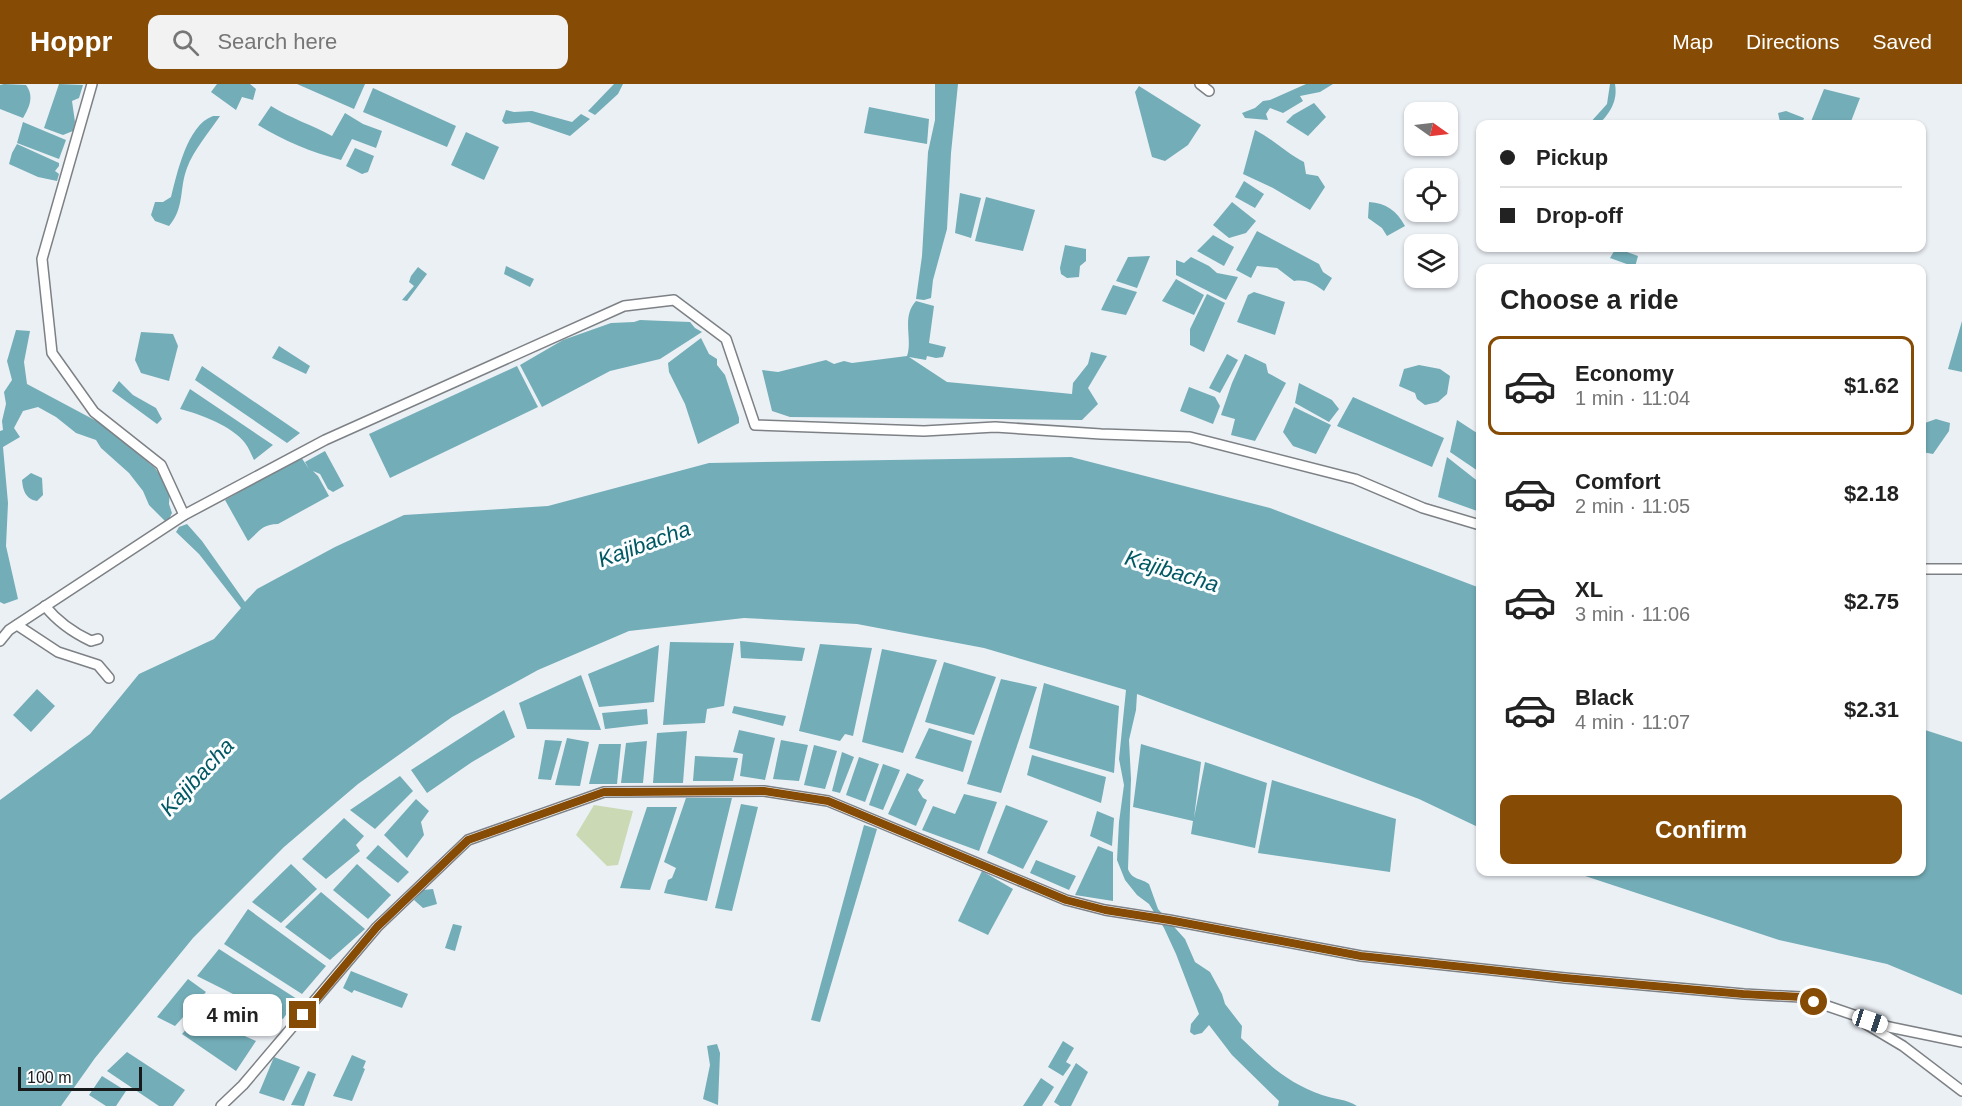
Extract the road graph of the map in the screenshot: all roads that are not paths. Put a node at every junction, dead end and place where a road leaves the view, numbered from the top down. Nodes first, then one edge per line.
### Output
1 (92, 84) edge
2 (1200, 84) edge
3 (1209, 91) dead end
4 (184, 515) junction
5 (1476, 524) edge
6 (1926, 569) edge
7 (1962, 569) edge
8 (45, 606) junction
9 (13, 627) junction
10 (98, 639) dead end
11 (0, 641) edge
12 (109, 678) dead end
13 (1851, 1015) junction
14 (1962, 1042) edge
15 (1962, 1091) edge
16 (221, 1106) edge

1 - 4 street
2 - 3 street
4 - 5 street
4 - 8 street
6 - 7 street
8 - 9 street
8 - 10 street
9 - 11 street
9 - 12 street
13 - 14 street
13 - 15 street
13 - 16 street

